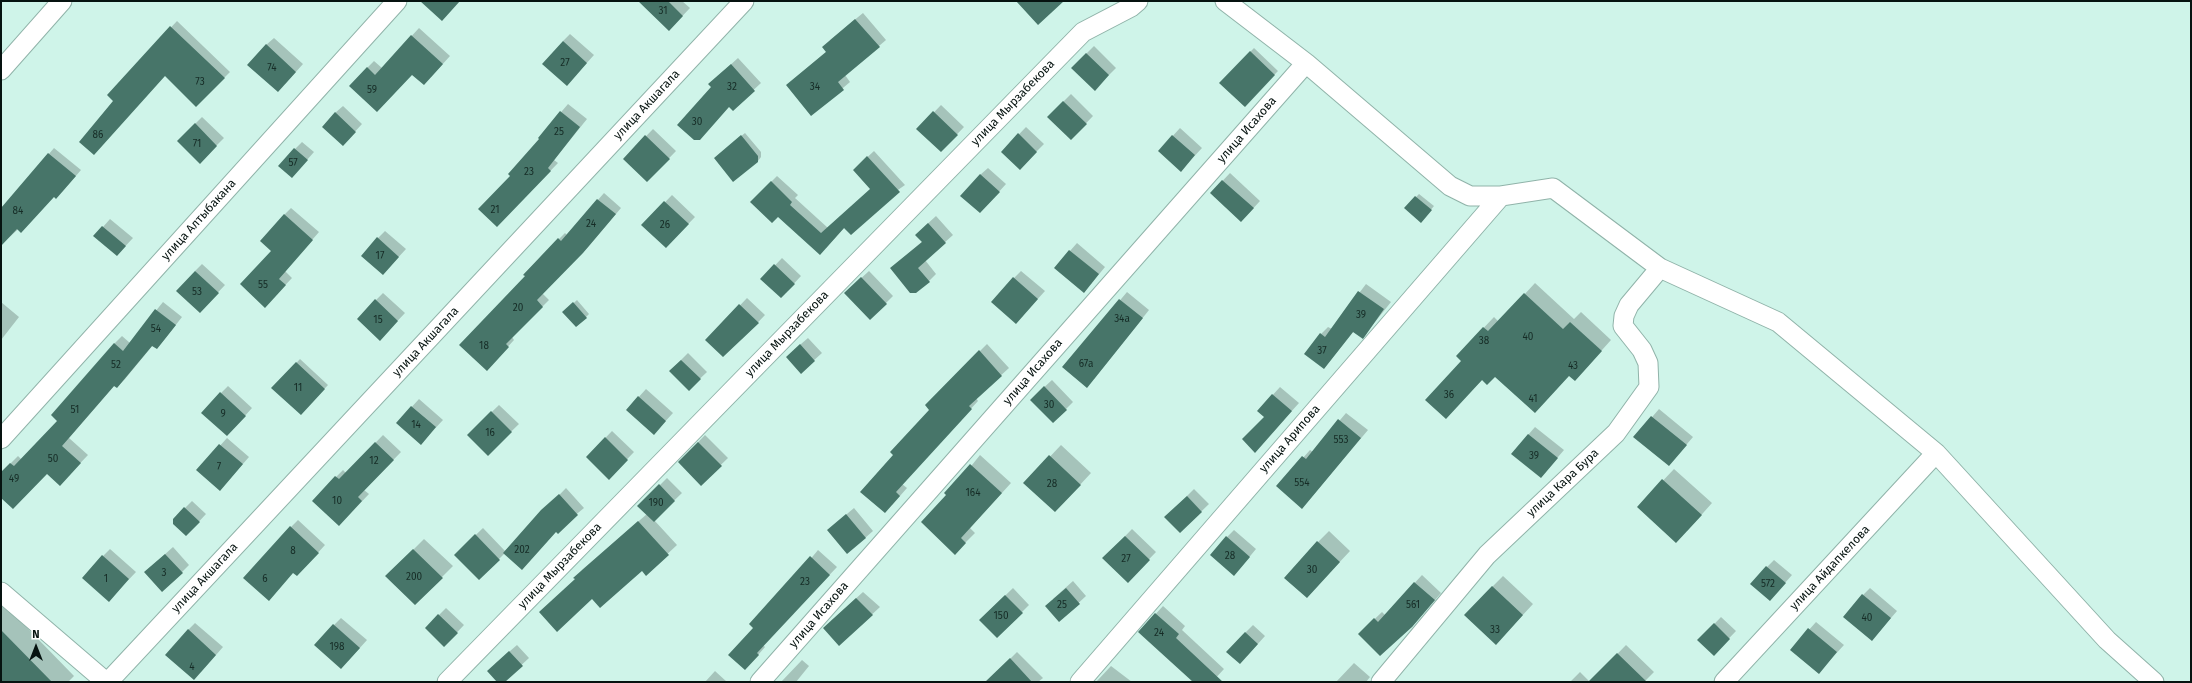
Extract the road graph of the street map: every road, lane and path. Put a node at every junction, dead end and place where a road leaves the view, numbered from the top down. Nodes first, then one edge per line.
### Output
1 (62, 1) edge
2 (397, 1) edge
3 (744, 1) edge
4 (1138, 1) edge
5 (1225, 1) edge
6 (1306, 63) junction
7 (1, 70) edge
8 (1501, 196) junction
9 (1660, 268) junction
10 (1, 439) edge
11 (1936, 453) junction
12 (1, 592) edge
13 (107, 682) edge
14 (447, 682) edge
15 (760, 682) edge
16 (1080, 682) edge
17 (1381, 682) edge
18 (1724, 682) edge
19 (2154, 682) edge

1 - 7 street
2 - 10 street, улица Алтыбакана
3 - 13 street, улица Акшагала
4 - 14 street, улица Мырзабекова
5 - 6 street
6 - 8 street
6 - 15 street, улица Исахова
8 - 9 street
8 - 16 street, улица Арипова
9 - 11 street
9 - 17 street, улица Кара Бура
11 - 18 street, улица Айдапкелова
11 - 19 street
12 - 13 street

